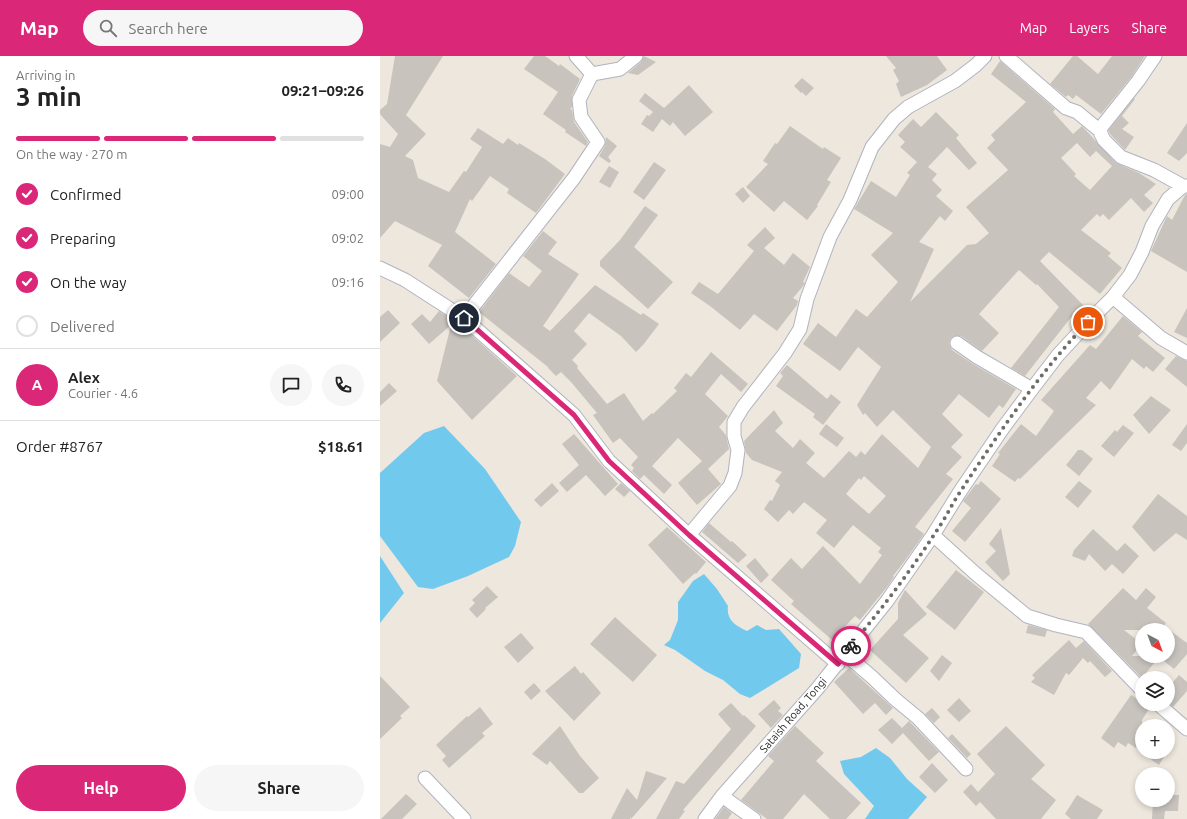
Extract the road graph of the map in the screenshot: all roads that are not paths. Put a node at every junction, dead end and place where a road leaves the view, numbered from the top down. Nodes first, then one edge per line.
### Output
1 (576, 56) edge
2 (636, 56) edge
3 (984, 56) edge
4 (1006, 56) edge
5 (1155, 56) edge
6 (592, 74) junction
7 (1099, 130) junction
8 (1185, 186) edge
9 (380, 268) edge
10 (1113, 297) junction
11 (464, 318) junction
12 (957, 343) dead end
13 (1187, 353) edge
14 (1032, 389) junction
15 (689, 535) junction
16 (933, 535) junction
17 (841, 659) junction
18 (1135, 683) edge
19 (1166, 711) edge
20 (1187, 728) edge
21 (966, 769) dead end
22 (425, 778) dead end
23 (722, 796) junction
24 (464, 819) edge
25 (705, 819) edge
26 (754, 819) edge

1 - 6 street
2 - 6 street
3 - 15 street
4 - 7 street
5 - 7 street
6 - 11 street
7 - 8 street
8 - 10 street, Sataish Road, Tongi
9 - 11 street
10 - 13 street
10 - 14 street, Sataish Road, Tongi
11 - 15 street
12 - 14 street
14 - 16 street, Sataish Road, Tongi
15 - 17 street
16 - 17 street, Sataish Road, Tongi
16 - 18 street
17 - 21 street
17 - 23 street, Sataish Road, Tongi
19 - 20 street
22 - 24 street
23 - 25 street, Sataish Road, Tongi
23 - 26 street

